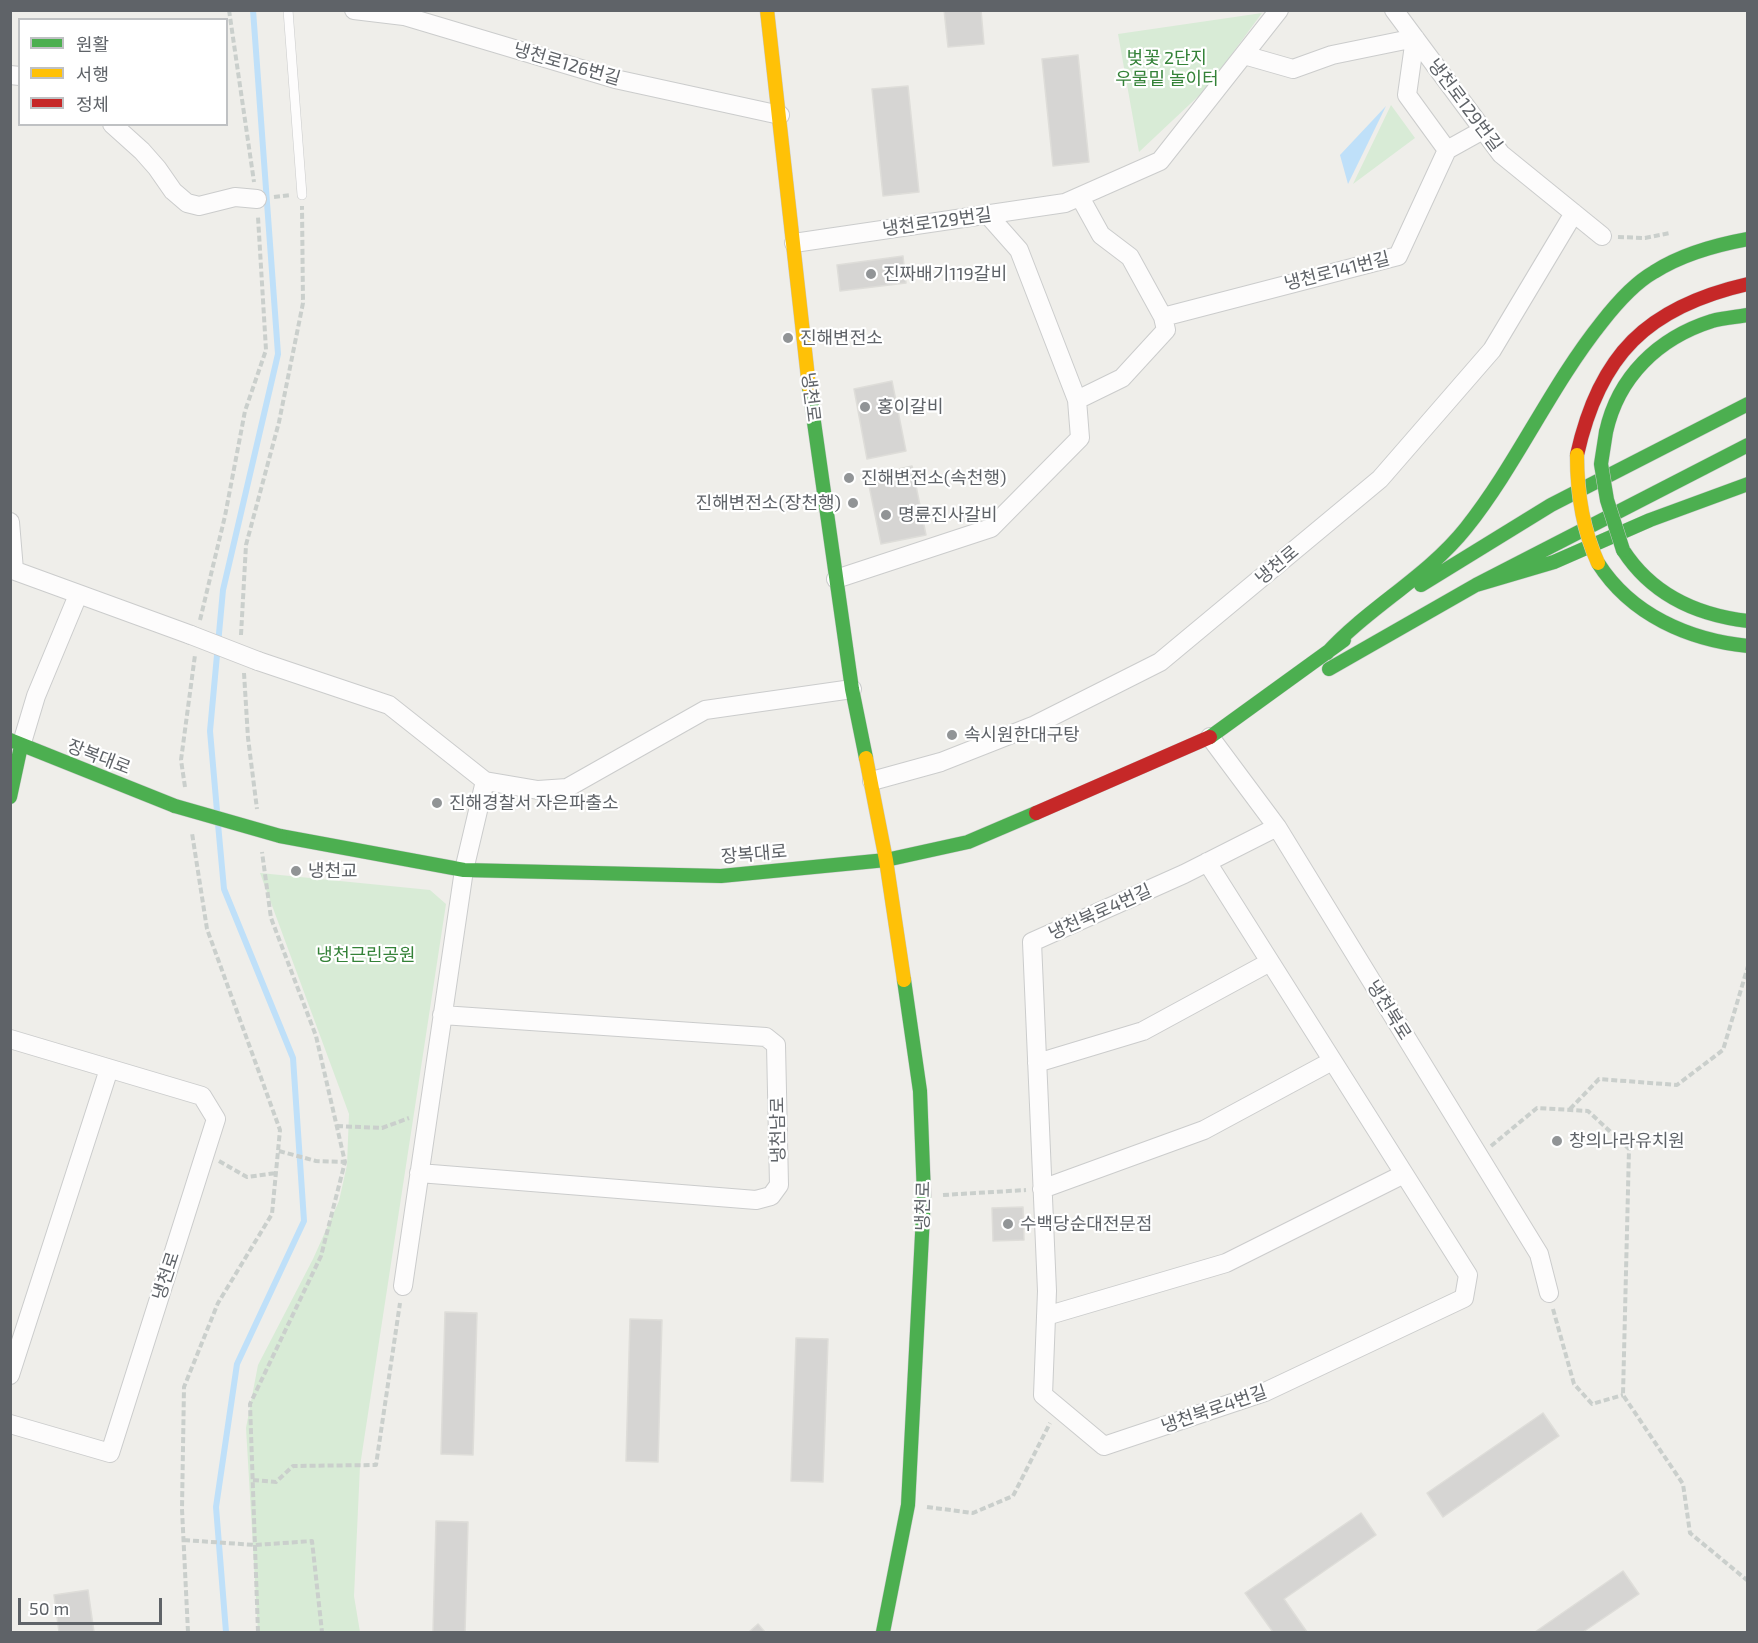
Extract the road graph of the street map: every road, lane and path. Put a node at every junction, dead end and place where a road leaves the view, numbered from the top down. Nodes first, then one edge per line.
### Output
1 (229, 10) edge
2 (288, 10) edge
3 (354, 10) edge
4 (767, 10) edge
5 (1279, 10) edge
6 (1394, 10) edge
7 (1415, 38) junction
8 (1244, 55) junction
9 (780, 115) junction
10 (114, 126) edge
11 (1483, 130) junction
12 (1447, 150) junction
13 (302, 195) joint
14 (1080, 197) junction
15 (257, 200) junction
16 (1574, 213) junction
17 (988, 215) junction
18 (1602, 236) dead end
19 (1748, 239) edge
20 (794, 243) junction
21 (1748, 284) edge
22 (1748, 315) edge
23 (1164, 324) junction
24 (1077, 400) junction
25 (1748, 405) edge
26 (1748, 445) edge
27 (1748, 484) edge
28 (10, 522) edge
29 (12, 569) edge
30 (836, 579) junction
31 (1476, 585) junction
32 (78, 595) junction
33 (240, 620) dead end
34 (1748, 621) edge
35 (195, 635) junction
36 (1748, 646) edge
37 (1327, 653) junction
38 (852, 689) junction
39 (1210, 737) junction
40 (16, 743) edge
41 (872, 781) junction
42 (485, 782) junction
43 (186, 794) dead end
44 (10, 797) edge
45 (1276, 826) junction
46 (192, 828) dead end
47 (886, 860) junction
48 (1207, 862) junction
49 (464, 870) junction
50 (1270, 962) junction
51 (1748, 966) edge
52 (442, 1015) junction
53 (316, 1036) dead end
54 (10, 1040) edge
55 (1332, 1061) junction
56 (1037, 1064) junction
57 (109, 1069) junction
58 (1569, 1110) junction
59 (428, 1111) junction
60 (337, 1126) junction
61 (278, 1151) junction
62 (206, 1153) junction
63 (1479, 1156) junction
64 (345, 1162) junction
65 (276, 1173) junction
66 (419, 1173) junction
67 (1404, 1174) junction
68 (1042, 1189) junction
69 (924, 1196) junction
70 (403, 1286) joint
71 (1549, 1293) joint
72 (1046, 1316) junction
73 (10, 1374) edge
74 (1623, 1395) junction
75 (1058, 1407) junction
76 (10, 1424) edge
77 (253, 1480) junction
78 (908, 1505) junction
79 (184, 1540) junction
80 (255, 1545) junction
81 (1748, 1581) edge
82 (188, 1632) edge
83 (258, 1632) edge
84 (322, 1632) edge
85 (883, 1632) edge

1 - 15 path
2 - 13 lane
3 - 9 street, 냉천로126번길
4 - 9 main road, 냉천로
5 - 8 street, 냉천로129번길
6 - 7 street, 냉천로129번길
7 - 8 street
7 - 11 street, 냉천로129번길
7 - 12 street
8 - 14 street, 냉천로129번길
9 - 20 main road, 냉천로
10 - 15 street
11 - 12 street
11 - 16 street, 냉천로129번길
12 - 23 street, 냉천로141번길
13 - 33 path
14 - 17 street, 냉천로129번길
14 - 23 street
15 - 35 path
16 - 18 street, 냉천로129번길
16 - 41 street, 냉천로
17 - 20 street, 냉천로129번길
17 - 24 street
19 - 37 main road
20 - 30 main road, 냉천로
21 - 36 main road, bridge
22 - 34 main road, bridge
23 - 24 street
24 - 30 street
25 - 37 main road
26 - 31 main road
27 - 31 main road
28 - 29 street
29 - 32 street
30 - 38 main road, 냉천로
31 - 39 main road
32 - 35 street
32 - 40 street
35 - 42 street, bridge
35 - 43 path
37 - 39 main road
38 - 41 main road, 냉천로
38 - 42 street
39 - 45 street, 냉천북로
39 - 47 main road, 장복대로
40 - 44 main road
40 - 49 main road, 장복대로, bridge
41 - 47 main road, 냉천로
42 - 49 street
45 - 48 street, 냉천북로4번길
45 - 63 street, 냉천북로
46 - 61 path
47 - 49 main road, 장복대로
47 - 69 main road, 냉천로
48 - 50 street
48 - 56 street, 냉천북로4번길
49 - 52 street
50 - 55 street
50 - 56 street
51 - 58 path
52 - 59 street
52 - 66 street, 냉천남로
53 - 60 path
54 - 57 street, 냉천로
55 - 67 street
55 - 68 street
56 - 68 street, 냉천북로4번길
57 - 62 street, 냉천로
57 - 73 street
58 - 63 path
58 - 74 path
59 - 60 path
59 - 66 street
60 - 64 path
61 - 64 path
61 - 65 path
62 - 65 path
62 - 76 street, 냉천로
63 - 71 street, 냉천북로
64 - 77 path
65 - 79 path
66 - 70 street
67 - 72 street
67 - 75 street, 냉천북로4번길
68 - 69 path
68 - 72 street, 냉천북로4번길
69 - 78 main road, 냉천로
70 - 77 path
71 - 74 path
72 - 75 street, 냉천북로4번길
74 - 81 path
75 - 78 path
77 - 80 path
78 - 85 main road, 냉천로
79 - 80 path
79 - 82 path
80 - 83 path
80 - 84 path

